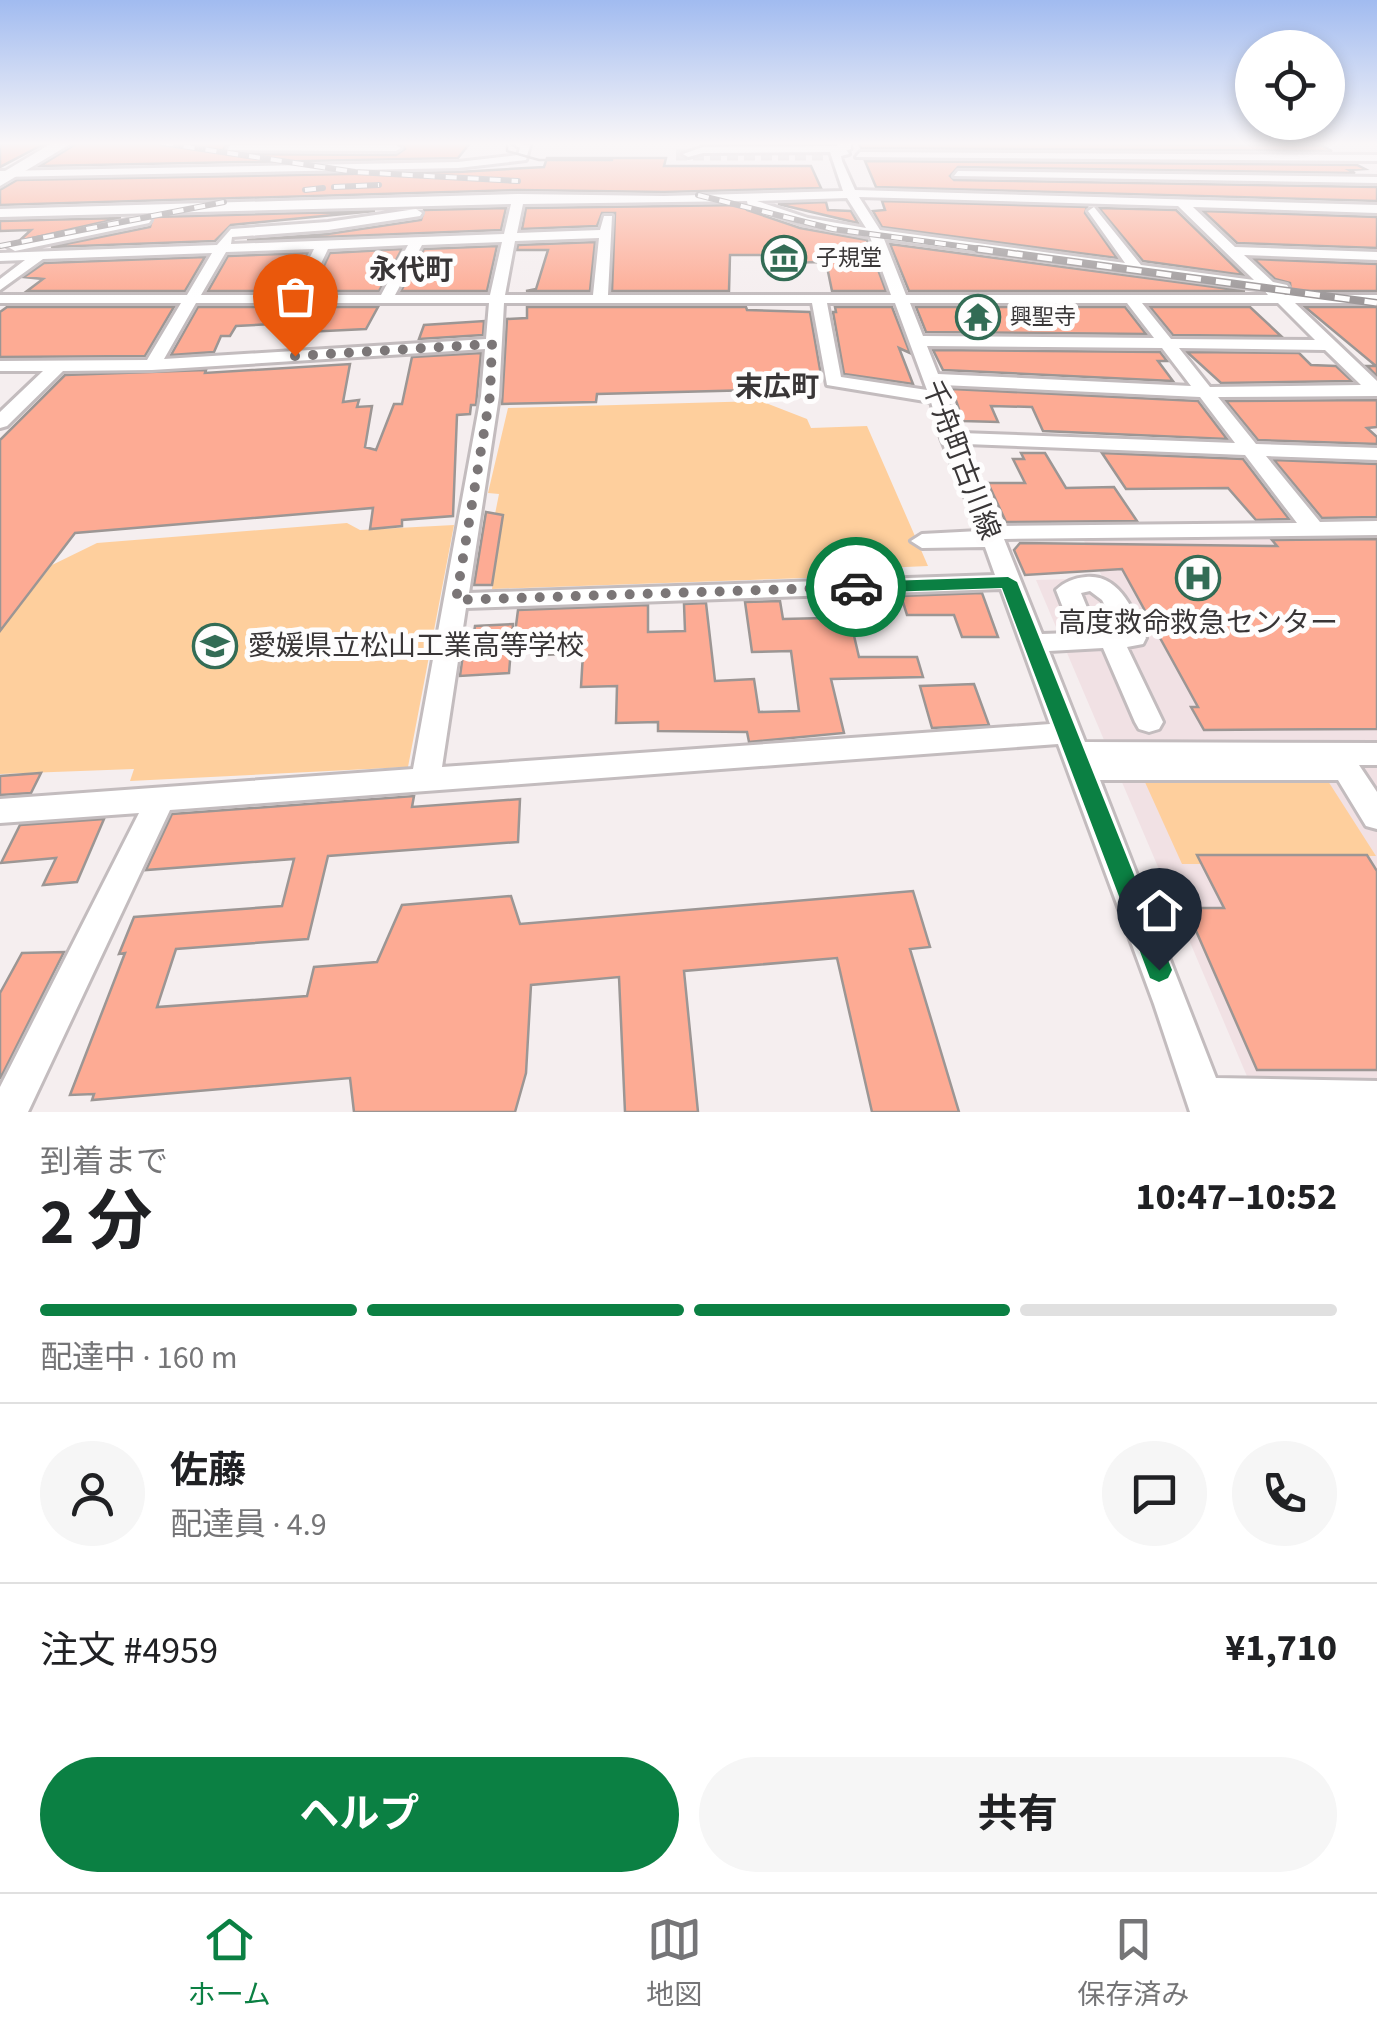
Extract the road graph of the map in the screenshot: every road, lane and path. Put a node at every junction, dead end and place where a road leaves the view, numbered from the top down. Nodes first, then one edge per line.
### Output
1 (1171, 195) edge
2 (1347, 195) edge
3 (857, 196) junction
4 (971, 196) joint
5 (518, 198) junction
6 (739, 198) junction
7 (708, 199) junction
8 (440, 200) junction
9 (611, 201) junction
10 (245, 206) junction
11 (197, 207) junction
12 (142, 209) junction
13 (1190, 210) junction
14 (1094, 211) junction
15 (1375, 212) edge
16 (0, 213) edge
17 (231, 234) junction
18 (606, 234) junction
19 (875, 235) junction
20 (512, 238) junction
21 (416, 242) junction
22 (323, 245) junction
23 (220, 249) junction
24 (0, 250) edge
25 (1234, 251) junction
26 (139, 252) junction
27 (40, 256) junction
28 (1377, 256) edge
29 (1136, 268) junction
30 (121, 269) dead end
31 (0, 286) edge
32 (1278, 293) junction
33 (497, 297) junction
34 (600, 297) junction
35 (386, 298) junction
36 (0, 299) edge
37 (190, 299) junction
38 (296, 299) junction
39 (1130, 299) junction
40 (819, 300) junction
41 (899, 300) junction
42 (1377, 302) edge
43 (914, 341) junction
44 (492, 344) junction
45 (1166, 344) junction
46 (1333, 345) junction
47 (152, 365) junction
48 (0, 366) edge
49 (57, 366) junction
50 (933, 388) junction
51 (1376, 390) edge
52 (1205, 392) junction
53 (0, 422) edge
54 (951, 438) junction
55 (1253, 449) junction
56 (1377, 454) edge
57 (1312, 528) junction
58 (1377, 528) edge
59 (990, 536) junction
60 (922, 541) dead end
61 (1008, 582) junction
62 (456, 600) junction
63 (1033, 644) junction
64 (1149, 722) dead end
65 (1074, 752) junction
66 (1377, 754) edge
67 (425, 781) junction
68 (160, 800) junction
69 (0, 811) edge
70 (1377, 817) edge
71 (1377, 1100) edge
72 (1206, 1104) edge
73 (1322, 1106) edge
74 (8, 1112) edge

1 - 13 street
2 - 15 street
3 - 4 street
3 - 6 street
3 - 14 street
3 - 19 street, 千舟町古川線
4 - 13 street
5 - 8 street
5 - 9 street
5 - 20 street
6 - 7 street
6 - 19 street
7 - 9 street
7 - 19 street
8 - 10 street
8 - 17 street
9 - 18 street
10 - 11 street
10 - 17 street
11 - 12 street
11 - 24 street
12 - 16 street
12 - 24 street
13 - 14 street
13 - 15 street
13 - 25 street
14 - 29 street
17 - 23 street
18 - 20 street
18 - 34 street
19 - 29 street
19 - 32 street
19 - 41 street, 千舟町古川線
20 - 21 street
20 - 33 street
21 - 22 street
21 - 35 street
22 - 23 street
22 - 38 street
23 - 26 street
23 - 37 street
24 - 27 street
25 - 28 street
25 - 32 street
26 - 27 street
26 - 30 street
27 - 31 street
29 - 32 street
32 - 39 street
32 - 42 street
32 - 42 street
32 - 46 street
33 - 34 street
33 - 35 street
33 - 44 street
34 - 40 street
35 - 38 street
36 - 37 street
37 - 38 street
37 - 47 street
39 - 41 street
39 - 45 street
40 - 41 street
40 - 50 street
41 - 43 street, 千舟町古川線
43 - 45 street
43 - 50 street, 千舟町古川線
44 - 47 street
44 - 62 street
45 - 46 street
45 - 52 street
46 - 51 street
47 - 49 street
48 - 49 street
49 - 53 street
50 - 52 street
50 - 54 street, 千舟町古川線
51 - 52 street
52 - 55 street
54 - 55 street
54 - 59 street, 千舟町古川線
55 - 56 street
55 - 57 street
57 - 58 street
57 - 59 street
59 - 60 street
59 - 61 street, 千舟町古川線
61 - 62 street
61 - 63 street, 千舟町古川線
62 - 67 street
63 - 64 street
63 - 65 street, 千舟町古川線
65 - 66 street
65 - 67 street
65 - 70 street
65 - 72 street, 千舟町古川線
67 - 68 street
68 - 69 street
68 - 74 street
71 - 73 street
72 - 73 street

